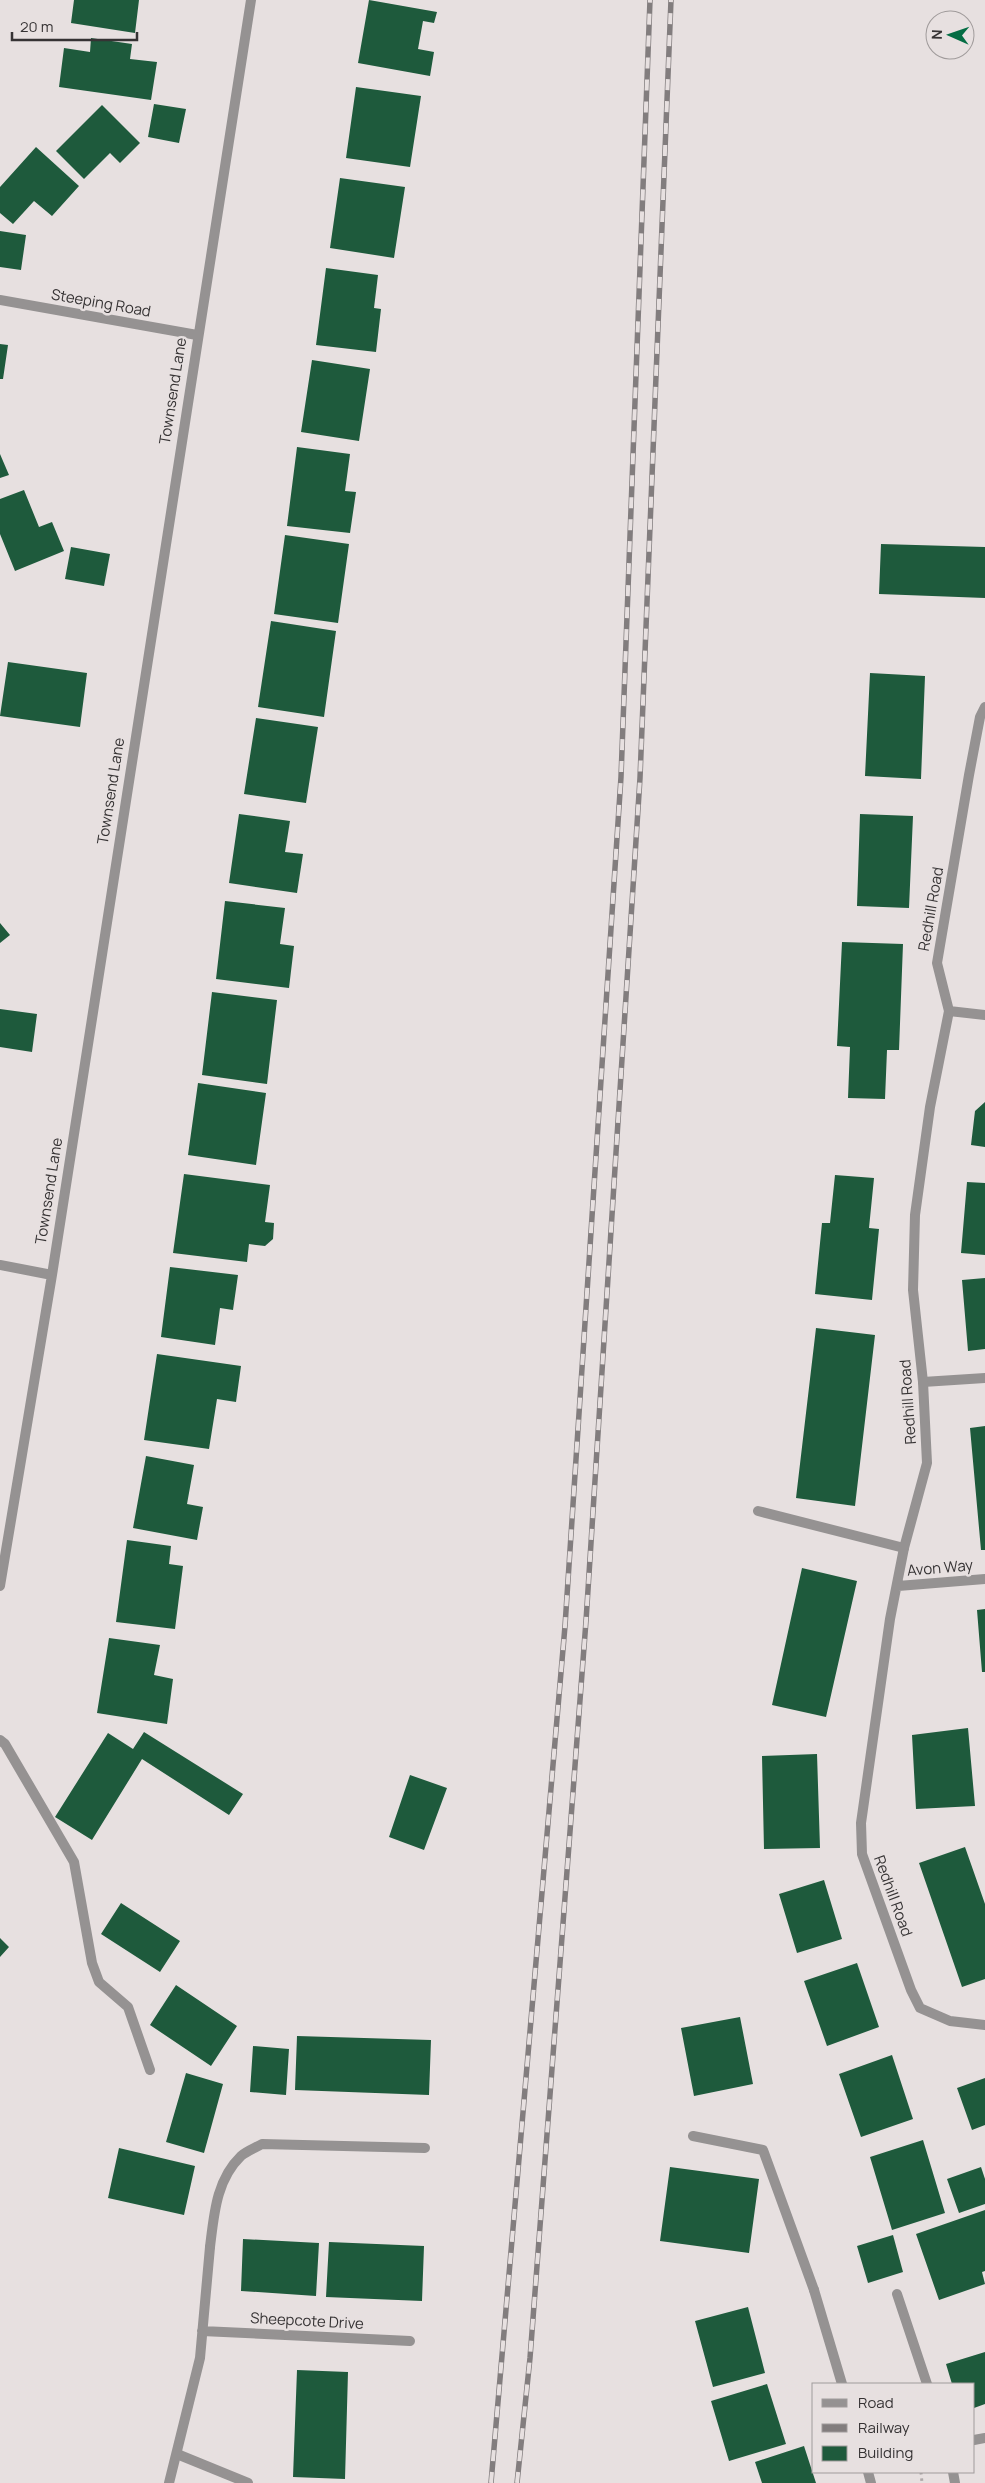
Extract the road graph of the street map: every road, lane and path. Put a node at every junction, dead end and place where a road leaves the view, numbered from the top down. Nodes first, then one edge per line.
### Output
1 (251, 0) edge
2 (0, 300) edge
3 (197, 335) junction
4 (985, 707) edge
5 (949, 1011) junction
6 (985, 1015) edge
7 (0, 1265) edge
8 (52, 1275) junction
9 (985, 1378) edge
10 (923, 1382) junction
11 (758, 1511) dead end
12 (904, 1548) junction
13 (985, 1579) edge
14 (0, 1586) edge
15 (898, 1586) junction
16 (0, 1740) edge
17 (985, 2025) edge
18 (150, 2070) dead end
19 (693, 2136) dead end
20 (425, 2148) dead end
21 (897, 2294) dead end
22 (202, 2331) junction
23 (410, 2340) dead end
24 (842, 2383) edge
25 (927, 2383) edge
26 (177, 2454) junction
27 (169, 2483) edge
28 (248, 2483) edge

1 - 3 street, Townsend Lane
2 - 3 street, Steeping Road
3 - 8 street, Townsend Lane
4 - 5 street, Redhill Road
5 - 6 street
5 - 10 street, Redhill Road
7 - 8 street
8 - 14 street, Townsend Lane
9 - 10 street
10 - 12 street, Redhill Road
11 - 12 street
12 - 15 street, Redhill Road
13 - 15 street, Avon Way
15 - 17 street, Redhill Road
16 - 18 street
19 - 24 street
20 - 22 street
21 - 25 street
22 - 23 street, Sheepcote Drive
22 - 26 street
26 - 27 street
26 - 28 street

